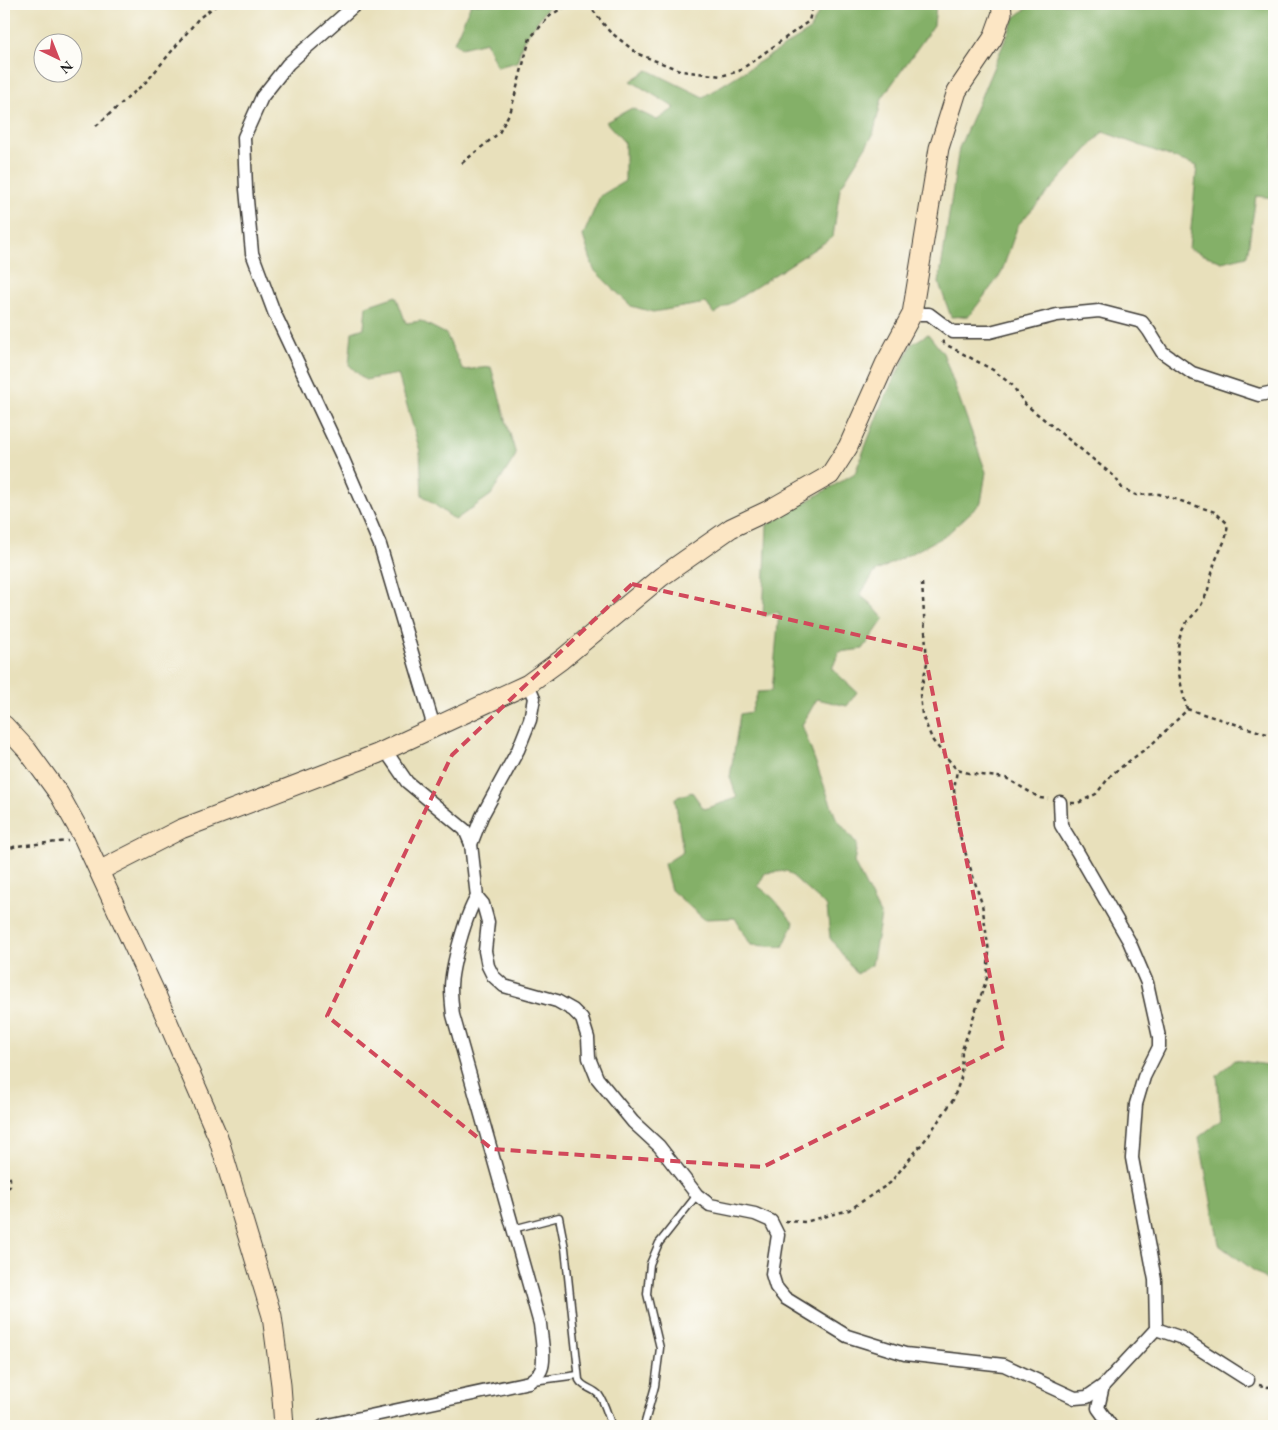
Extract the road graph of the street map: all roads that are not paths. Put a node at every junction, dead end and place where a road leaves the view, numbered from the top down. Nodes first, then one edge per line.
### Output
1 (356, 4) edge
2 (1001, 4) edge
3 (912, 314) junction
4 (1274, 392) edge
5 (528, 684) junction
6 (4, 725) edge
7 (434, 727) junction
8 (385, 750) junction
9 (1060, 802) road end
10 (471, 844) junction
11 (98, 871) junction
12 (477, 897) junction
13 (697, 1195) junction
14 (513, 1229) junction
15 (1156, 1329) junction
16 (578, 1375) junction
17 (1248, 1380) road end
18 (530, 1382) junction
19 (1102, 1386) junction
20 (284, 1426) edge
21 (323, 1426) edge
22 (612, 1426) edge
23 (644, 1426) edge
24 (1111, 1426) edge

1 - 7 street
2 - 3 street
3 - 4 street
3 - 5 street
5 - 7 street
5 - 10 street
6 - 11 street
7 - 8 street
8 - 10 street
8 - 11 street
9 - 15 street
10 - 12 street
11 - 20 street
12 - 13 street
12 - 14 street
13 - 19 street
13 - 23 lane
14 - 16 lane
14 - 18 street
15 - 17 street
15 - 19 street
16 - 18 lane
16 - 22 lane
18 - 21 street
19 - 24 street

